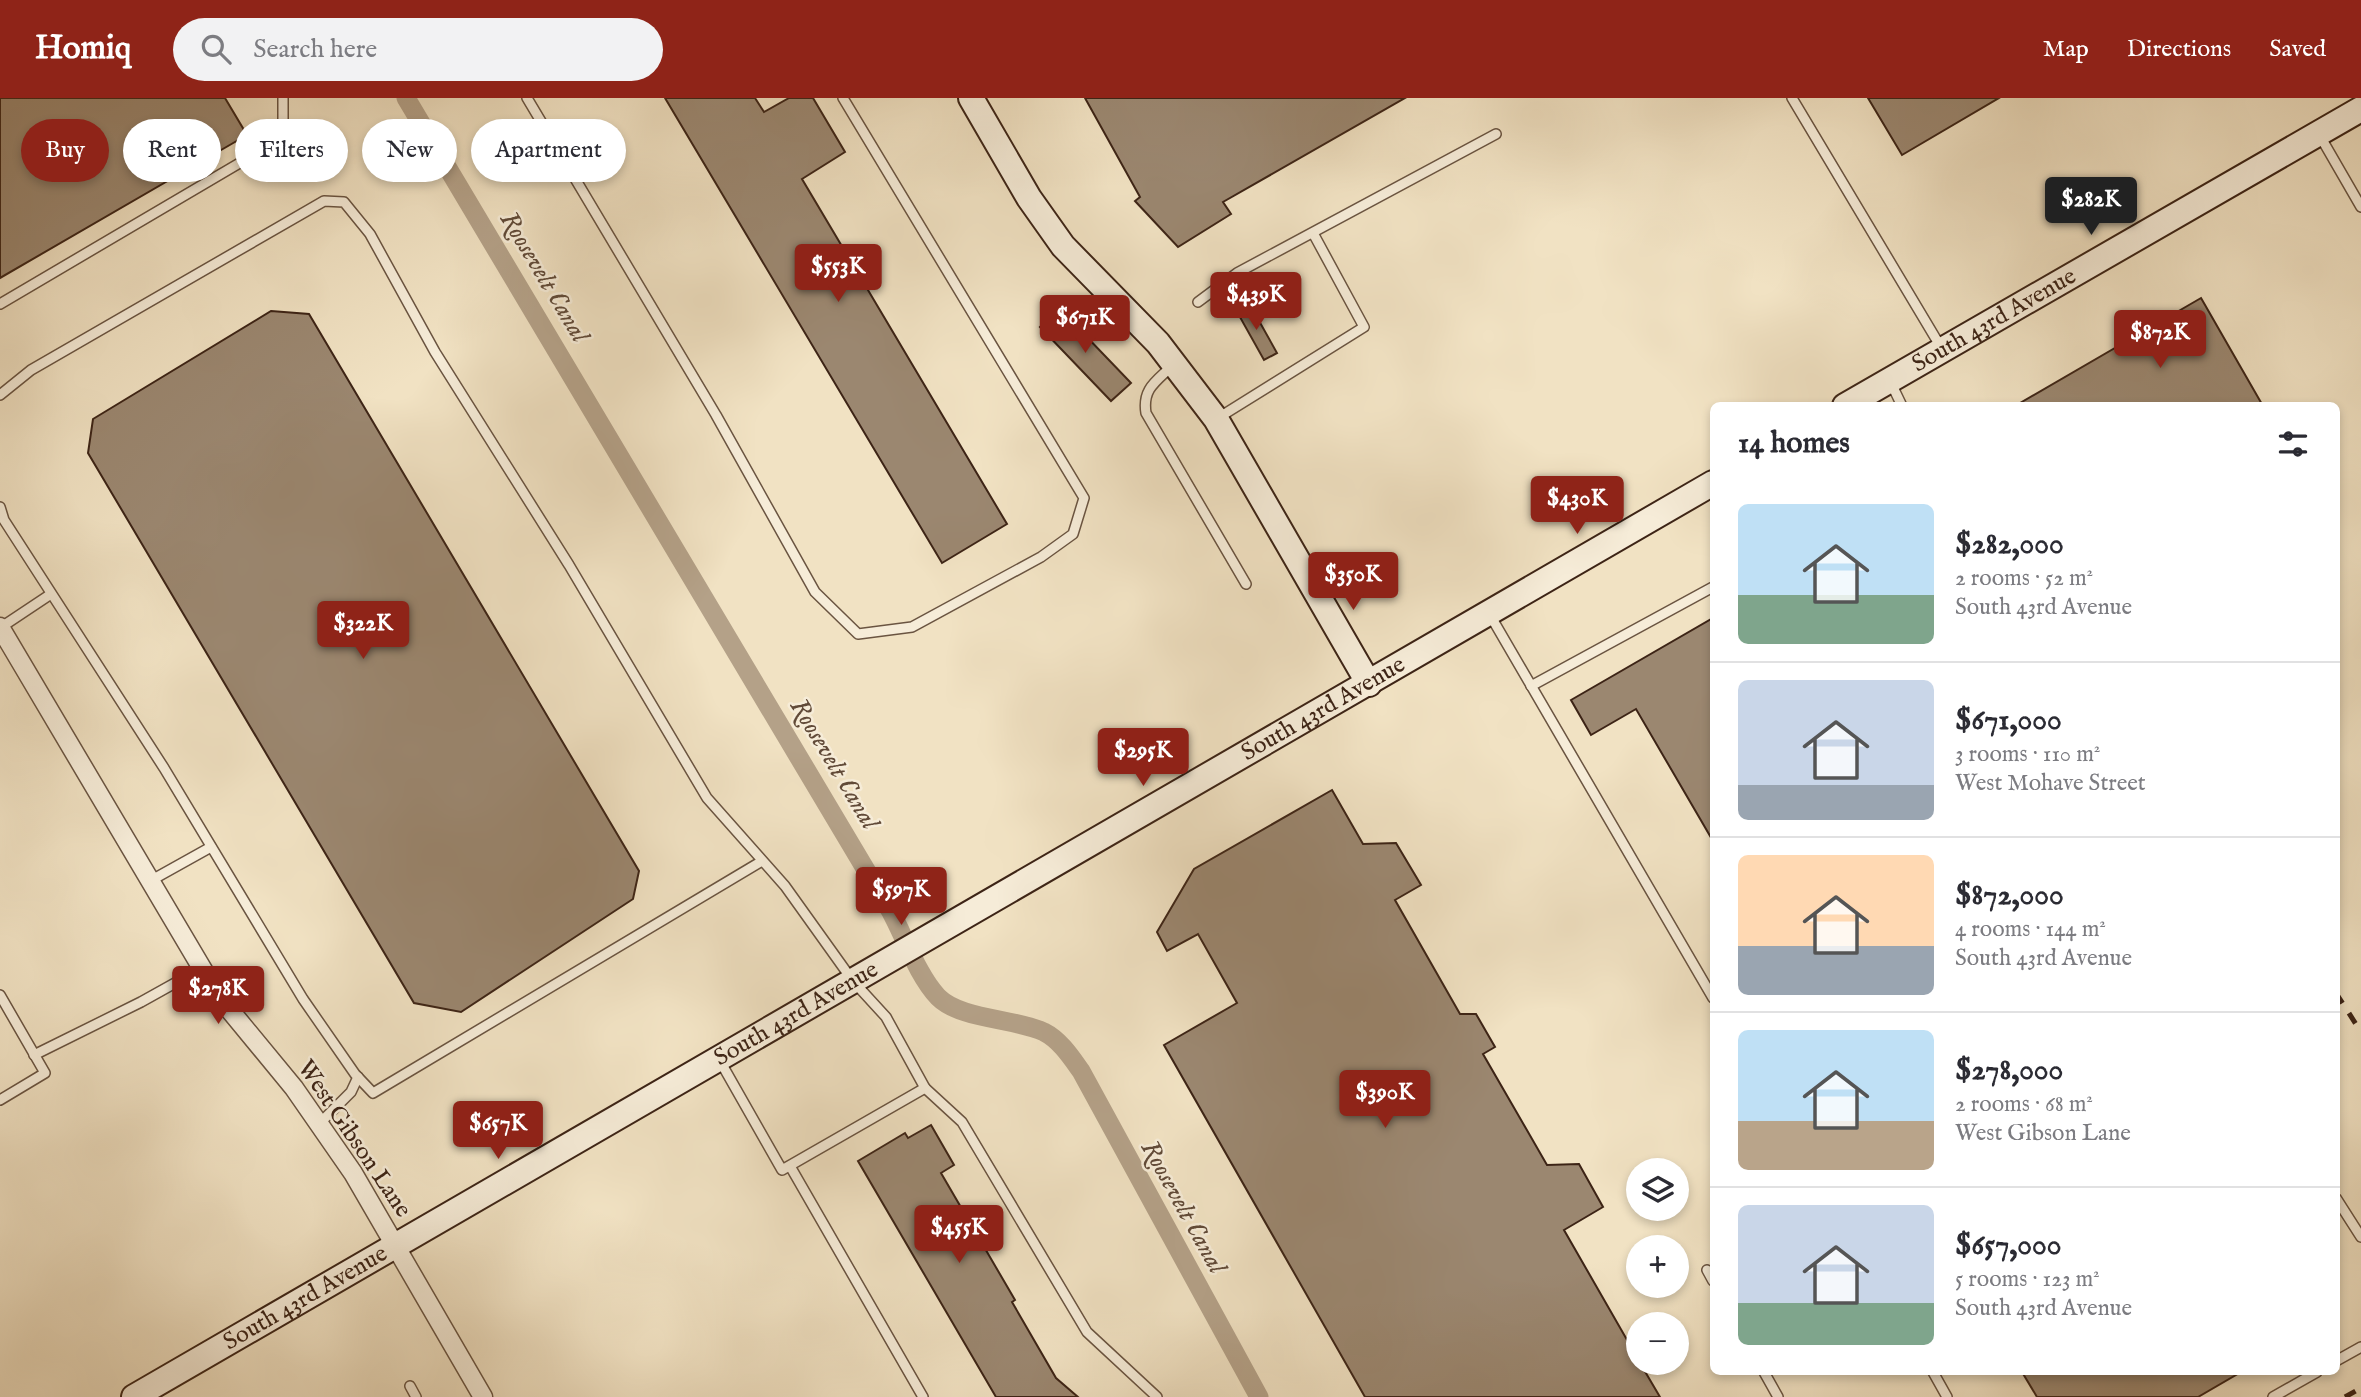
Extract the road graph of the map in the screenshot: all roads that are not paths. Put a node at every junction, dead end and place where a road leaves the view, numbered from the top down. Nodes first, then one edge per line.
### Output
1 (283, 98) edge
2 (527, 98) edge
3 (843, 98) edge
4 (971, 98) edge
5 (1792, 98) edge
6 (2361, 108) edge
7 (2318, 133) junction
8 (1496, 134) dead end
9 (2361, 207) edge
10 (1313, 233) junction
11 (1198, 302) dead end
12 (0, 304) edge
13 (1942, 349) junction
14 (1174, 363) junction
15 (1889, 380) junction
16 (0, 395) edge
17 (1852, 402) edge
18 (1900, 402) edge
19 (1216, 419) junction
20 (1710, 485) edge
21 (0, 507) edge
22 (1246, 584) dead end
23 (1710, 589) edge
24 (51, 594) junction
25 (1489, 614) junction
26 (0, 627) edge
27 (1369, 684) junction
28 (1531, 686) junction
29 (211, 846) junction
30 (762, 861) junction
31 (150, 881) junction
32 (202, 968) junction
33 (853, 981) junction
34 (1710, 993) edge
35 (0, 995) edge
36 (34, 1055) junction
37 (719, 1059) junction
38 (358, 1077) junction
39 (925, 1088) junction
40 (0, 1100) edge
41 (319, 1124) junction
42 (790, 1166) junction
43 (2340, 1204) edge
44 (2361, 1237) edge
45 (395, 1247) junction
46 (1707, 1270) dead end
47 (1710, 1276) edge
48 (2361, 1347) edge
49 (2340, 1359) edge
50 (1766, 1375) edge
51 (1935, 1375) edge
52 (2312, 1375) edge
53 (410, 1386) dead end
54 (134, 1397) edge
55 (416, 1397) edge
56 (483, 1397) edge
57 (923, 1397) edge
58 (1157, 1397) edge
59 (1778, 1397) edge
60 (1947, 1397) edge
61 (2273, 1397) edge

1 - 12 lane
2 - 3 lane
4 - 14 main road
5 - 13 lane
6 - 7 main road, South 43rd Avenue
7 - 9 lane
7 - 13 main road, South 43rd Avenue
8 - 10 lane
10 - 11 lane
10 - 19 lane
13 - 15 main road, South 43rd Avenue
14 - 19 main road
14 - 22 lane
15 - 17 main road, South 43rd Avenue
15 - 18 lane
16 - 30 lane
19 - 27 main road
20 - 25 main road, South 43rd Avenue
21 - 24 lane
23 - 28 lane
24 - 26 lane
24 - 29 lane
25 - 27 main road, South 43rd Avenue
25 - 28 lane
26 - 31 street, West Gibson Lane
27 - 33 main road, South 43rd Avenue
28 - 34 lane
29 - 31 lane
29 - 38 lane
30 - 33 lane
30 - 38 lane
31 - 32 street, West Gibson Lane
32 - 36 lane
32 - 41 street, West Gibson Lane
33 - 37 main road, South 43rd Avenue
33 - 39 lane
35 - 36 lane
36 - 40 lane
37 - 42 lane
37 - 45 main road, South 43rd Avenue
38 - 41 lane
39 - 42 lane
39 - 58 lane
41 - 45 street, West Gibson Lane
42 - 57 lane
43 - 44 lane
45 - 54 main road, South 43rd Avenue
45 - 56 street, West Gibson Lane
46 - 47 lane
48 - 49 lane
50 - 59 lane
51 - 60 lane
52 - 61 lane
53 - 55 lane

